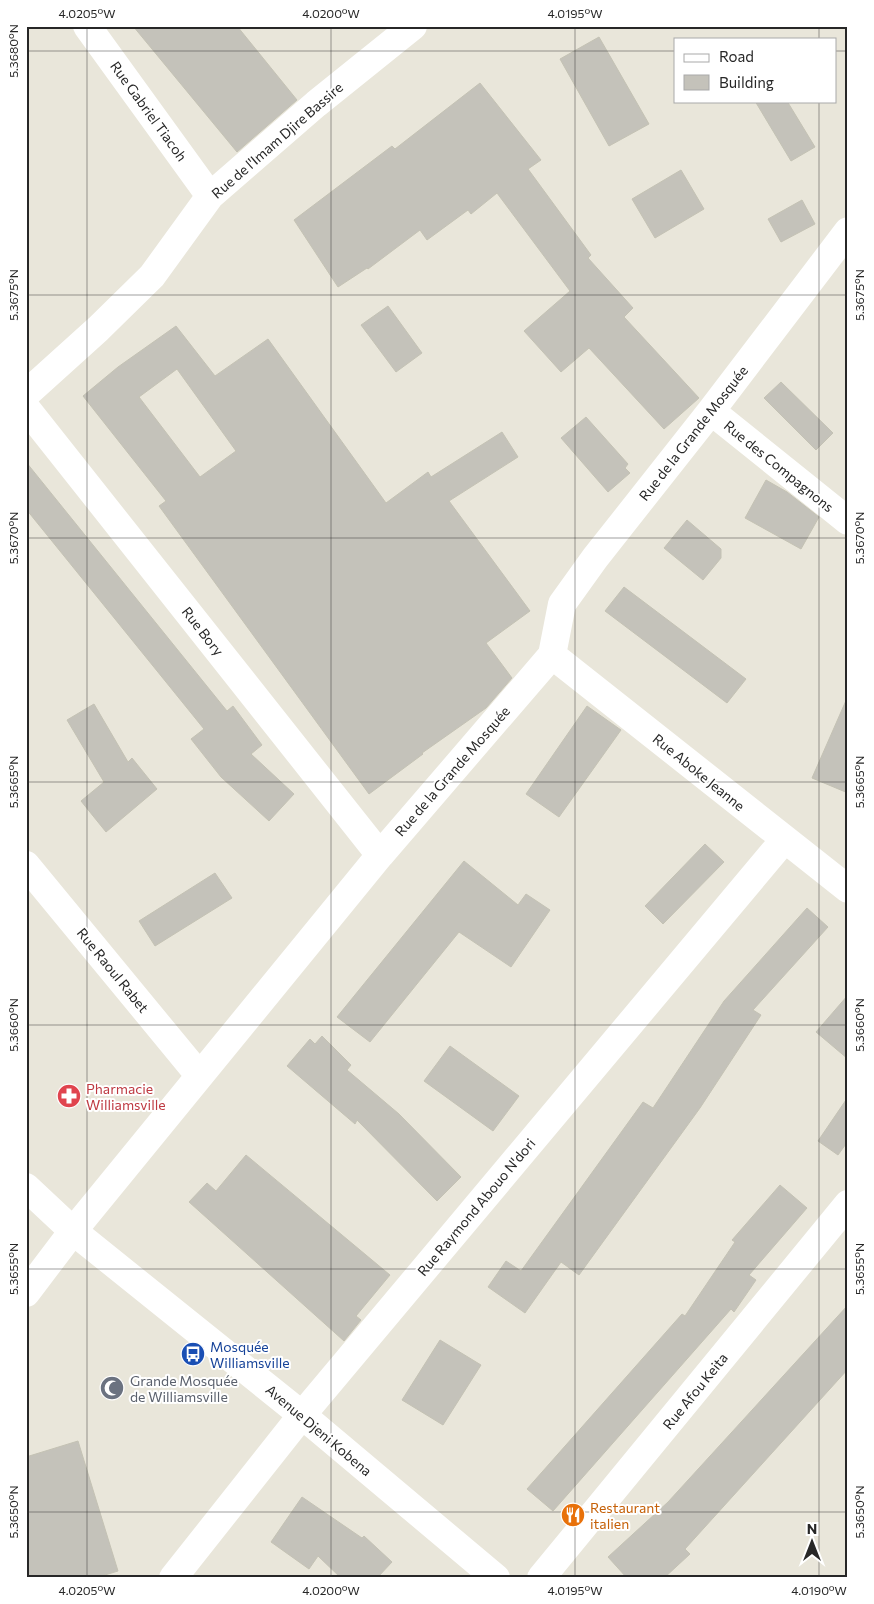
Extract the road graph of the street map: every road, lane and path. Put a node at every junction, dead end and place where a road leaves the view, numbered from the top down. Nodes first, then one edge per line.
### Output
1 (87, 26) edge
2 (413, 26) edge
3 (210, 196) junction
4 (848, 231) edge
5 (26, 394) edge
6 (26, 408) edge
7 (711, 411) junction
8 (848, 521) edge
9 (552, 655) junction
10 (784, 840) junction
11 (380, 855) junction
12 (26, 865) edge
13 (848, 889) edge
14 (199, 1076) junction
15 (26, 1187) edge
16 (848, 1204) edge
17 (73, 1231) junction
18 (26, 1292) edge
19 (302, 1415) junction
20 (172, 1578) edge
21 (496, 1578) edge
22 (542, 1578) edge

1 - 3 street, Rue Gabriel Tiacoh
2 - 3 street, Rue de l'Imam Djire Bassire
3 - 5 street, Rue de l'Imam Djire Bassire
4 - 7 street, Rue de la Grande Mosquée
6 - 11 street, Rue Bory
7 - 8 street, Rue des Compagnons
7 - 9 street, Rue de la Grande Mosquée
9 - 10 street, Rue Aboke Jeanne
9 - 11 street, Rue de la Grande Mosquée
10 - 13 street, Rue Aboke Jeanne
10 - 19 street, Rue Raymond Abouo N'dori
11 - 14 street, Rue de la Grande Mosquée
12 - 14 street, Rue Raoul Rabet
14 - 17 street, Rue de la Grande Mosquée
15 - 17 street, Avenue Djeni Kobena
16 - 22 street, Rue Afou Keita
17 - 18 street, Rue de la Grande Mosquée
17 - 19 street, Avenue Djeni Kobena
19 - 20 street, Rue Raymond Abouo N'dori
19 - 21 street, Avenue Djeni Kobena

